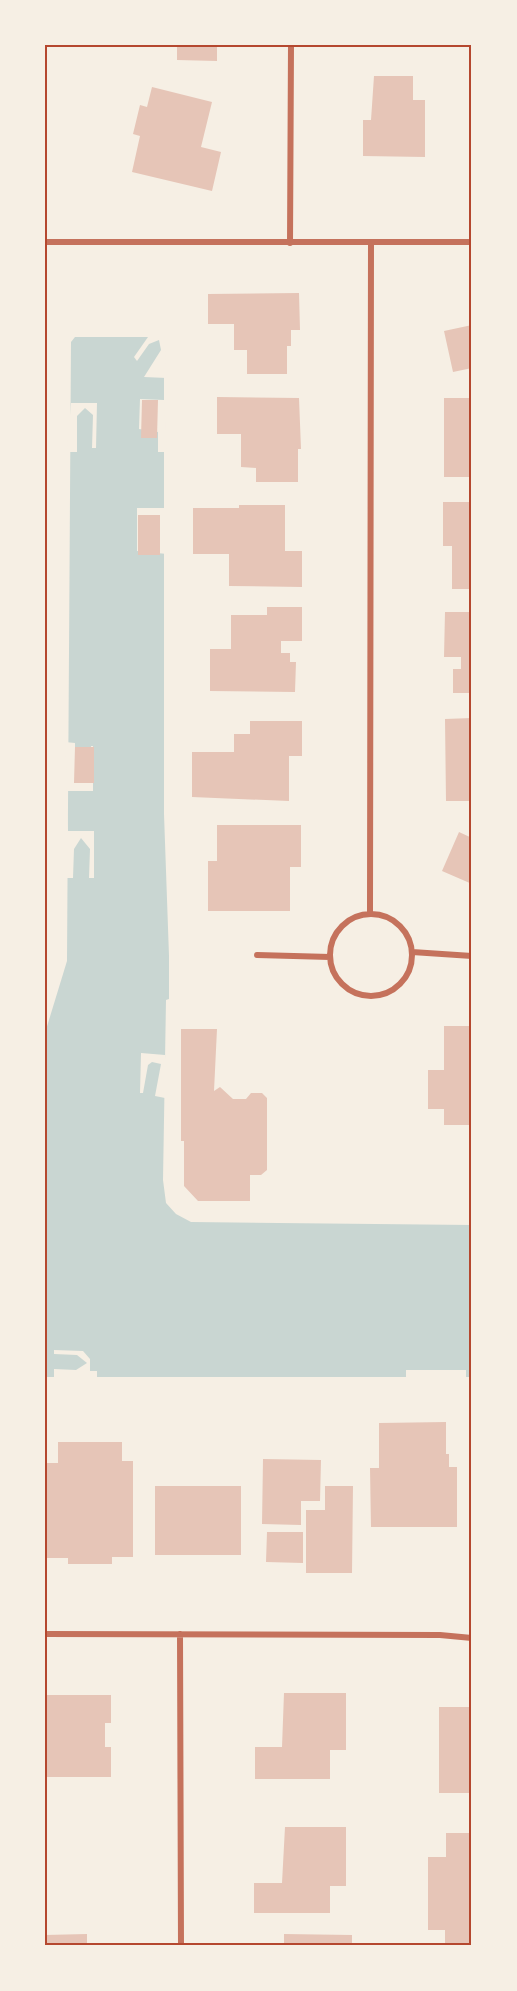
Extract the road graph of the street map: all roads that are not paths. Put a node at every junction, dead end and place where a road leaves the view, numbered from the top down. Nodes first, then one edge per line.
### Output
1 (291, 45) edge
2 (45, 242) edge
3 (472, 242) edge
4 (290, 243) junction
5 (371, 243) junction
6 (370, 913) junction
7 (412, 952) junction
8 (257, 955) dead end
9 (472, 956) edge
10 (330, 957) junction
11 (45, 1634) edge
12 (180, 1634) junction
13 (472, 1638) edge
14 (181, 1946) edge

1 - 4 street
2 - 4 street
3 - 5 street
4 - 5 street
5 - 6 street
6 - 7 street
6 - 10 street
7 - 9 street
7 - 10 street
8 - 10 street
11 - 12 street
12 - 13 street
12 - 14 street

